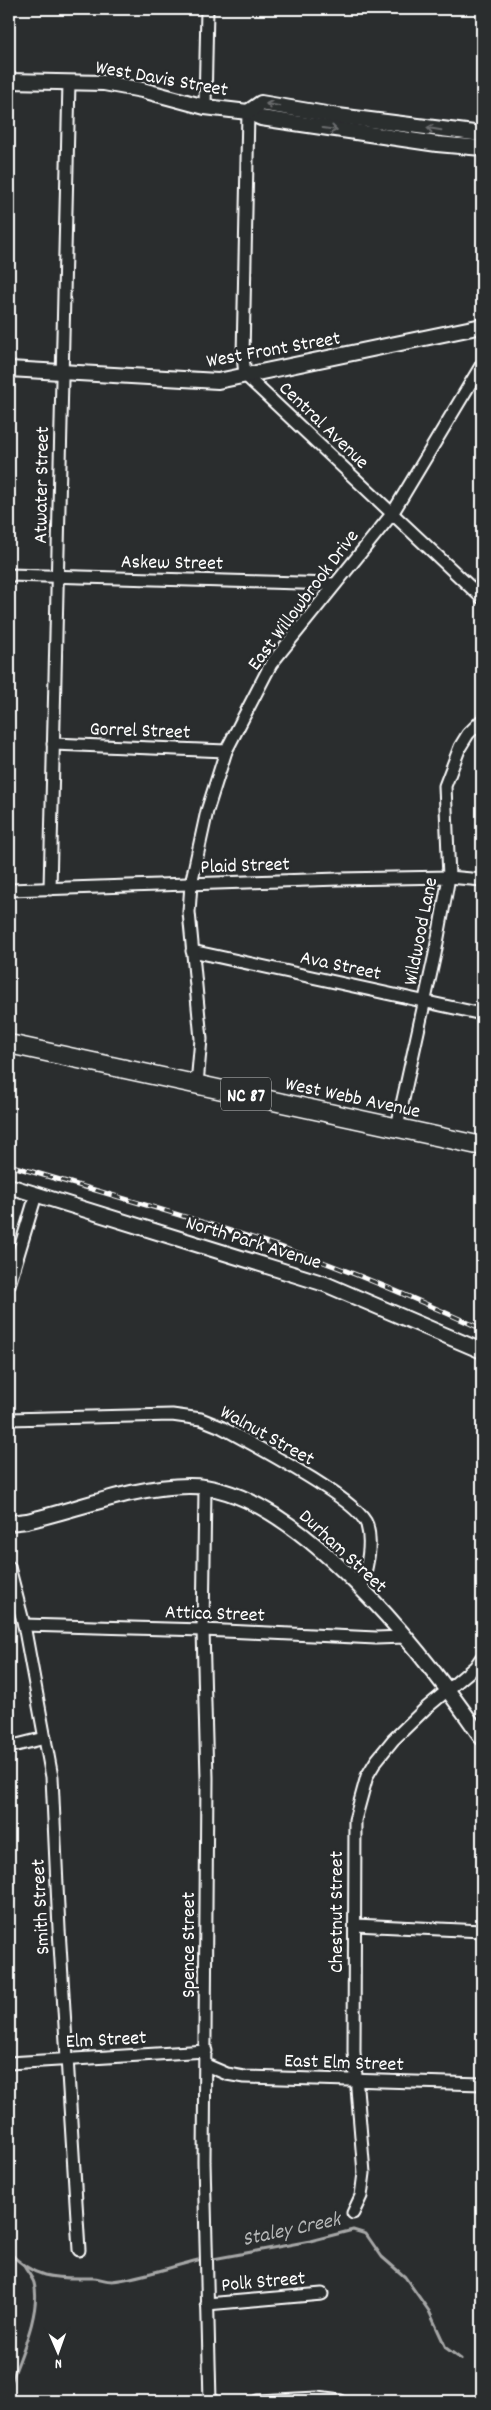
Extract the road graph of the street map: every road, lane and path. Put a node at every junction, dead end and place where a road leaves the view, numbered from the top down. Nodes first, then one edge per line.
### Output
1 (208, 9) edge
2 (9, 81) edge
3 (69, 82) junction
4 (205, 107) junction
5 (248, 112) junction
6 (482, 134) edge
7 (482, 148) edge
8 (482, 326) edge
9 (482, 364) edge
10 (9, 370) edge
11 (61, 373) junction
12 (245, 375) junction
13 (392, 514) junction
14 (9, 575) edge
15 (57, 576) junction
16 (334, 584) junction
17 (482, 598) edge
18 (482, 720) edge
19 (53, 744) junction
20 (226, 751) junction
21 (449, 877) junction
22 (482, 880) edge
23 (191, 884) junction
24 (50, 889) junction
25 (9, 890) edge
26 (192, 951) junction
27 (424, 1002) junction
28 (482, 1014) edge
29 (9, 1044) edge
30 (197, 1084) junction
31 (397, 1127) junction
32 (482, 1146) edge
33 (9, 1186) edge
34 (36, 1195) junction
35 (9, 1286) edge
36 (482, 1351) edge
37 (9, 1419) edge
38 (206, 1489) junction
39 (9, 1524) edge
40 (9, 1567) edge
41 (361, 1590) junction
42 (24, 1625) junction
43 (203, 1630) junction
44 (404, 1637) junction
45 (482, 1657) edge
46 (448, 1690) junction
47 (45, 1738) junction
48 (482, 1738) edge
49 (9, 1747) edge
50 (355, 1925) junction
51 (482, 1931) edge
52 (206, 2051) junction
53 (68, 2059) junction
54 (9, 2063) edge
55 (206, 2064) junction
56 (355, 2080) junction
57 (482, 2084) edge
58 (353, 2212) dead end
59 (80, 2250) dead end
60 (322, 2294) dead end
61 (207, 2304) junction
62 (210, 2401) edge
63 (257, 2401) edge
64 (341, 2401) edge

1 - 4 street
2 - 3 street, West Davis Street
3 - 4 street, West Davis Street
3 - 11 street, Atwater Street
4 - 5 street, West Davis Street
6 -> 5 street, West Davis Street
5 -> 7 street, West Davis Street
5 - 12 street
8 - 12 street, West Front Street
9 - 13 street, East Willowbrook Drive
10 - 11 street, West Front Street
11 - 12 street, West Front Street
11 - 15 street, Atwater Street
12 - 13 street, Central Avenue
13 - 16 street, East Willowbrook Drive
13 - 17 street, Central Avenue
14 - 15 street, Askew Street
15 - 16 street, Askew Street
15 - 19 street, Atwater Street
16 - 20 street, East Willowbrook Drive
18 - 21 street, Wildwood Lane
19 - 20 street, Gorrel Street
19 - 24 street, Atwater Street
20 - 23 street, East Willowbrook Drive
21 - 22 street, Plaid Street
21 - 23 street, Plaid Street
21 - 27 street, Wildwood Lane
23 - 24 street, Plaid Street
23 - 26 street, East Willowbrook Drive
24 - 25 street, Plaid Street
26 - 27 street, Ava Street
26 - 30 street, East Willowbrook Drive
27 - 28 street, Ava Street
27 - 31 street, Wildwood Lane
29 - 30 highway, West Webb Avenue / NC 87
30 - 31 highway, West Webb Avenue / NC 87
31 - 32 highway, West Webb Avenue / NC 87
33 - 34 street, North Park Avenue
34 - 35 street
34 - 36 street, North Park Avenue
37 - 41 street, Walnut Street
38 - 39 street, Durham Street
38 - 41 street, Durham Street
38 - 43 street, Spence Street
40 - 42 street, Smith Street
41 - 44 street, Durham Street
42 - 43 street, Attica Street
42 - 47 street, Smith Street
43 - 44 street, Attica Street
43 - 52 street, Spence Street
44 - 46 street, Durham Street
45 - 46 street, Chestnut Street
46 - 48 street, Durham Street
46 - 50 street, Chestnut Street
47 - 49 street
47 - 53 street, Smith Street
50 - 51 street
50 - 56 street, Chestnut Street
52 - 53 street, Elm Street
52 - 55 street, Spence Street
53 - 54 street, Elm Street
53 - 59 street, Smith Street
55 - 56 street, East Elm Street
55 - 61 street, Spence Street
56 - 57 street, East Elm Street
56 - 58 street, Chestnut Street
60 - 61 street, Polk Street
61 - 62 street, Spence Street
63 - 64 street

